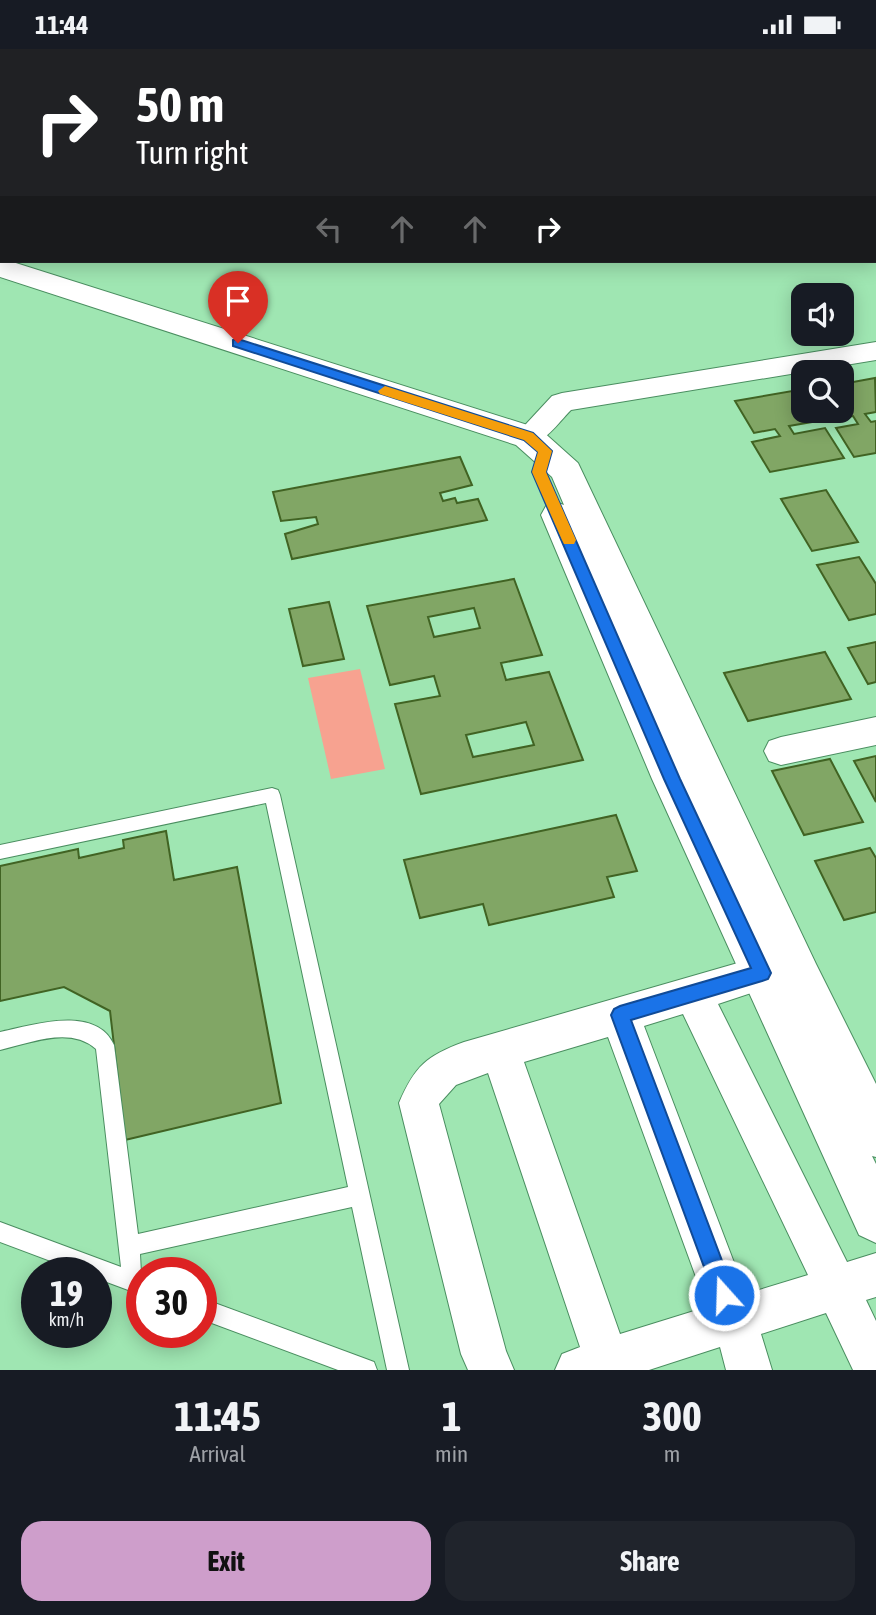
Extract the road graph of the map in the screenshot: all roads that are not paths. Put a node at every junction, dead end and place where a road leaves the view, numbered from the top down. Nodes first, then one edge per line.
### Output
1 (0, 267) edge
2 (876, 351) edge
3 (537, 444) junction
4 (876, 731) edge
5 (781, 751) dead end
6 (688, 775) junction
7 (0, 852) edge
8 (762, 973) junction
9 (693, 993) junction
10 (620, 1015) junction
11 (0, 1041) edge
12 (500, 1050) junction
13 (876, 1134) edge
14 (359, 1195) junction
15 (876, 1218) edge
16 (0, 1232) edge
17 (130, 1246) junction
18 (132, 1257) edge
19 (126, 1280) edge
20 (857, 1281) edge
21 (217, 1314) edge
22 (734, 1320) junction
23 (592, 1365) edge
24 (876, 1369) edge
25 (366, 1370) edge
26 (398, 1370) edge
27 (491, 1370) edge
28 (749, 1370) edge

1 - 3 street
2 - 3 street
3 - 6 street
4 - 5 street
6 - 8 street
6 - 13 street
7 - 14 lane
8 - 9 street
8 - 15 street
9 - 10 street
9 - 20 street
10 - 12 street
10 - 22 street
11 - 17 lane
12 - 23 street
12 - 27 street
14 - 17 lane
14 - 26 lane
16 - 19 lane
17 - 18 lane
20 - 22 street
20 - 24 street
21 - 25 lane
22 - 23 street
22 - 28 street

